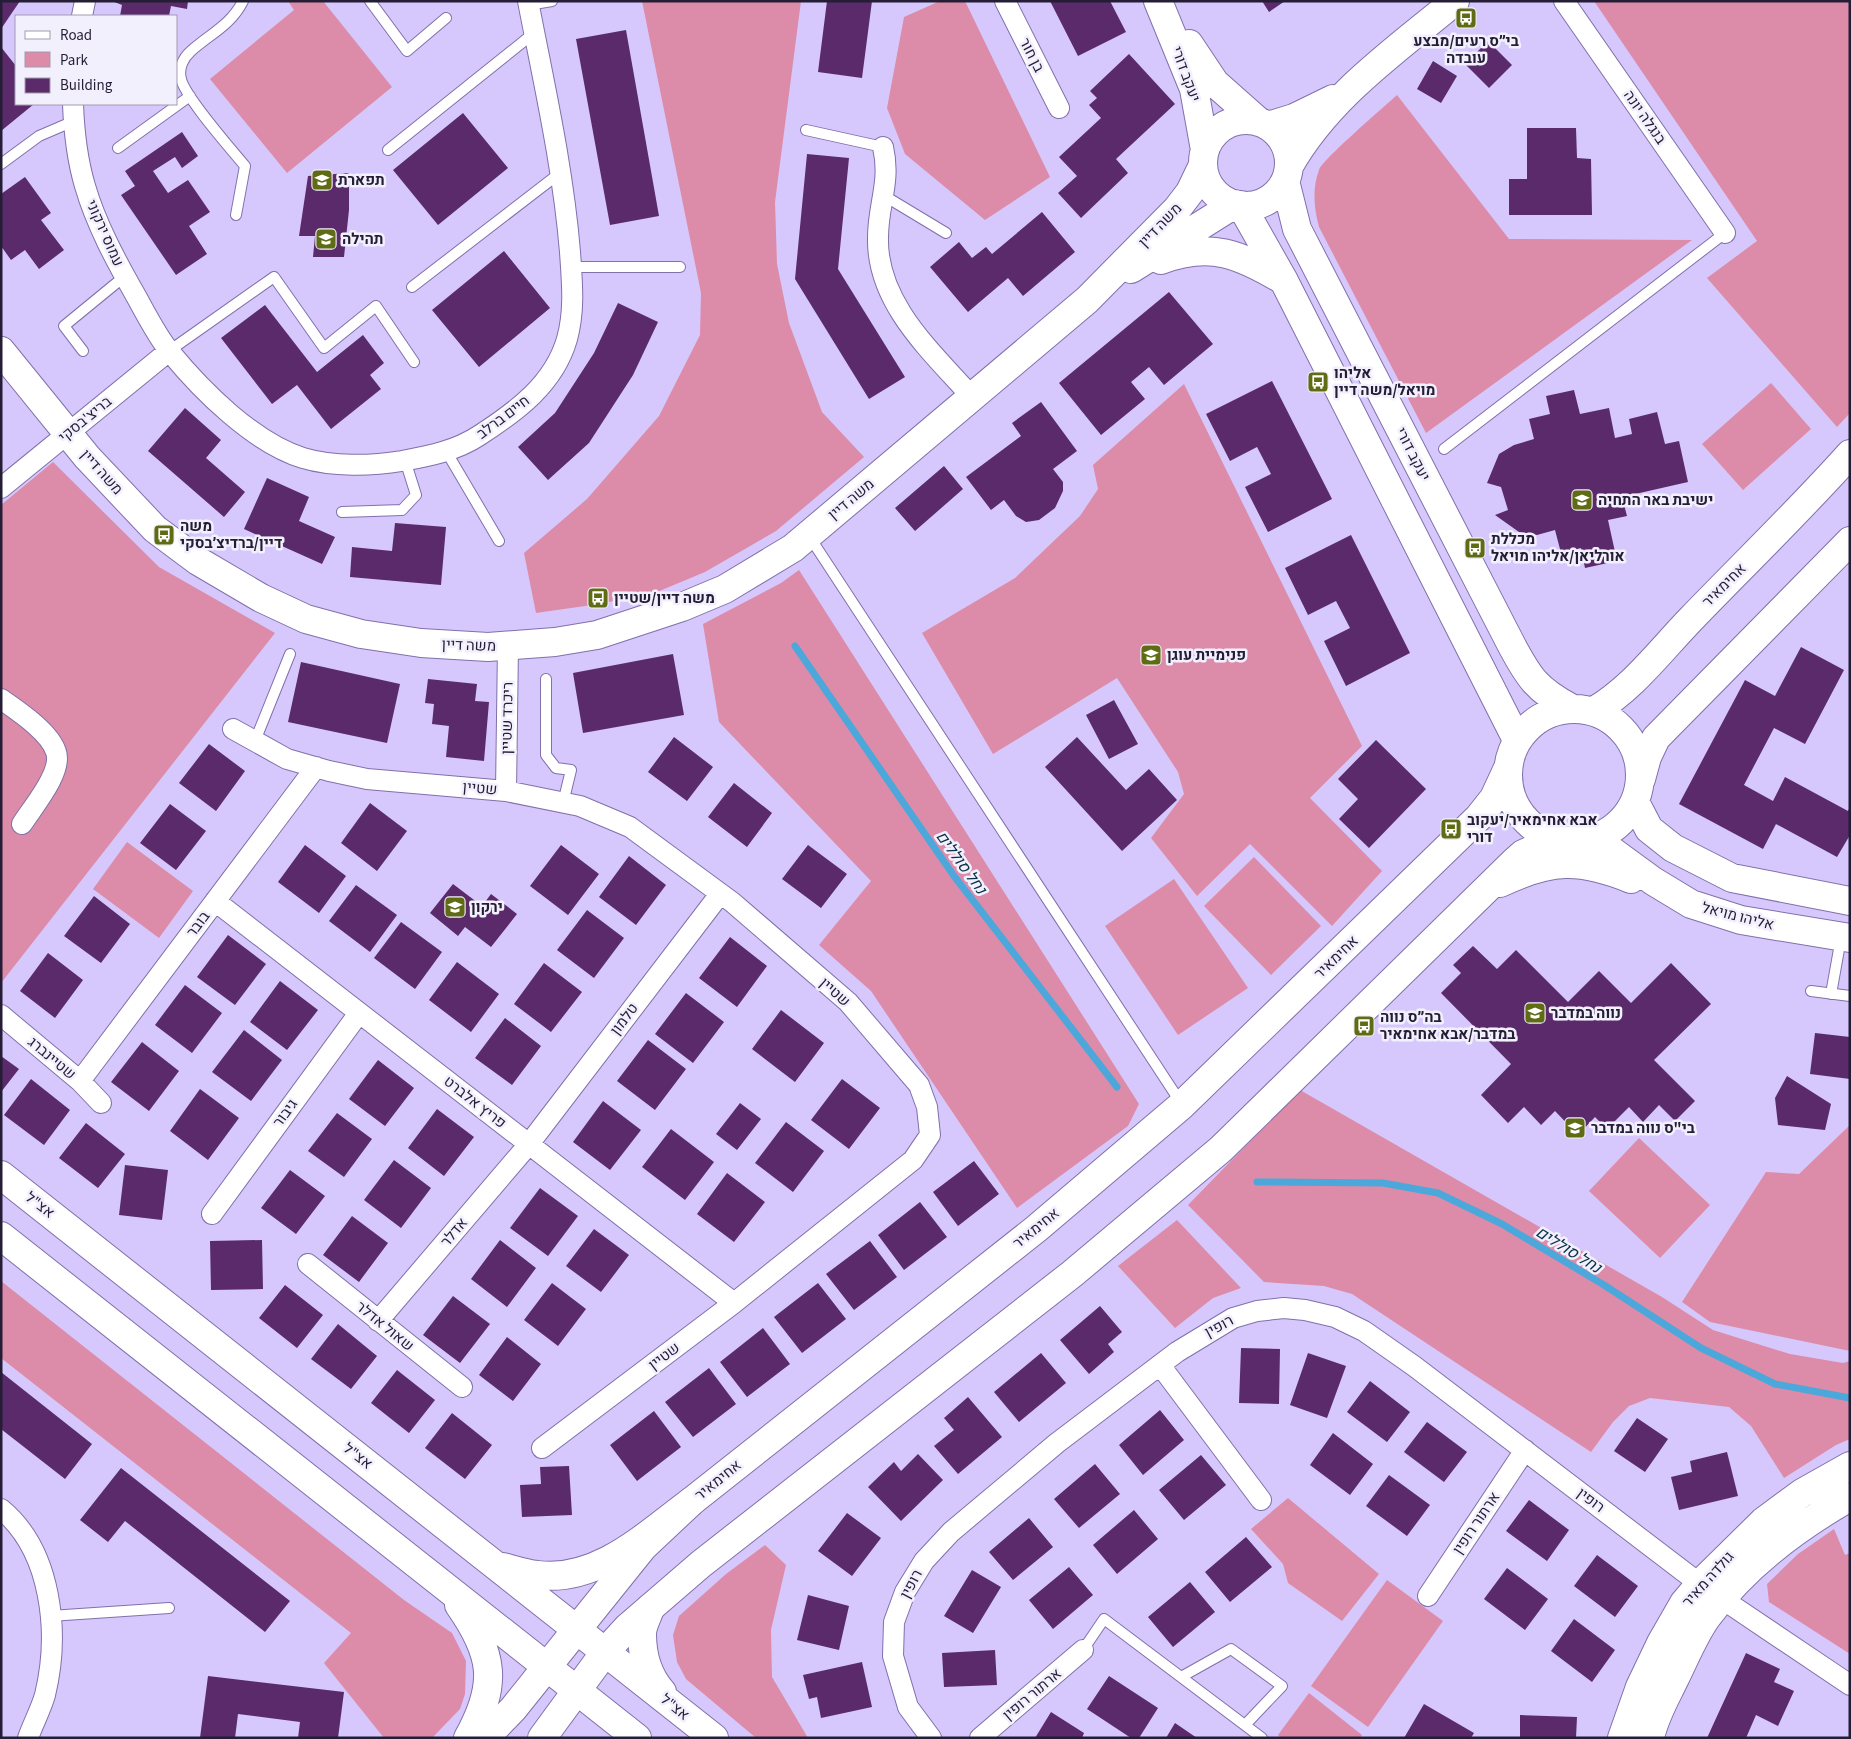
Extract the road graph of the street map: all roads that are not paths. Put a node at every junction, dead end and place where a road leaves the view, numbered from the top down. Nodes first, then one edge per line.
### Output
1 (85, 1) edge
2 (243, 1) edge
3 (370, 1) edge
4 (552, 1) edge
5 (1005, 1) edge
6 (1158, 1) edge
7 (1164, 1) edge
8 (1455, 1) edge
9 (1564, 1) edge
10 (528, 3) edge
11 (82, 15) edge
12 (446, 18) dead end
13 (534, 33) junction
14 (1346, 92) junction
15 (190, 96) junction
16 (178, 105) edge
17 (178, 105) edge
18 (1059, 108) dead end
19 (73, 112) edge
20 (1263, 124) junction
21 (806, 130) dead end
22 (883, 147) joint
23 (118, 148) dead end
24 (388, 150) dead end
25 (1204, 158) junction
26 (1, 164) edge
27 (560, 173) junction
28 (1287, 173) junction
29 (883, 195) junction
30 (1238, 205) junction
31 (236, 216) dead end
32 (946, 233) dead end
33 (1726, 233) joint
34 (571, 267) junction
35 (680, 268) dead end
36 (1126, 273) junction
37 (125, 276) junction
38 (1284, 280) junction
39 (412, 287) dead end
40 (1087, 300) junction
41 (1, 351) edge
42 (83, 351) dead end
43 (169, 351) junction
44 (414, 362) dead end
45 (972, 397) junction
46 (68, 433) junction
47 (1444, 449) dead end
48 (446, 451) junction
49 (1850, 454) edge
50 (405, 460) junction
51 (1, 488) edge
52 (342, 512) dead end
53 (809, 535) junction
54 (499, 541) dead end
55 (1850, 541) edge
56 (508, 646) junction
57 (290, 654) dead end
58 (546, 679) dead end
59 (1, 699) edge
60 (1583, 709) junction
61 (233, 729) dead end
62 (1517, 740) junction
63 (255, 741) junction
64 (316, 767) junction
65 (1507, 770) junction
66 (506, 791) junction
67 (1637, 792) junction
68 (563, 803) junction
69 (22, 824) dead end
70 (1555, 839) junction
71 (1584, 841) junction
72 (1481, 892) junction
73 (720, 894) junction
74 (215, 901) junction
75 (1850, 901) edge
76 (1691, 904) junction
77 (1845, 937) edge
78 (1811, 991) dead end
79 (1831, 994) junction
80 (1850, 996) edge
81 (359, 1013) junction
82 (1, 1015) edge
83 (80, 1082) junction
84 (101, 1103) dead end
85 (1182, 1105) junction
86 (529, 1144) junction
87 (1, 1175) edge
88 (212, 1214) dead end
89 (1, 1236) edge
90 (308, 1264) dead end
91 (734, 1303) junction
92 (378, 1320) junction
93 (1160, 1365) junction
94 (462, 1387) dead end
95 (542, 1448) dead end
96 (1525, 1450) junction
97 (1850, 1466) edge
98 (1850, 1497) edge
99 (1261, 1500) dead end
100 (692, 1501) junction
101 (1, 1508) edge
102 (496, 1565) junction
103 (1700, 1584) junction
104 (446, 1587) junction
105 (1428, 1596) dead end
106 (1722, 1600) junction
107 (168, 1608) dead end
108 (650, 1608) junction
109 (50, 1616) junction
110 (576, 1629) junction
111 (1083, 1650) joint
112 (606, 1652) junction
113 (548, 1668) junction
114 (1181, 1677) junction
115 (1850, 1686) edge
116 (578, 1691) junction
117 (678, 1710) junction
118 (1245, 1725) junction
119 (28, 1738) edge
120 (468, 1738) edge
121 (485, 1738) edge
122 (542, 1738) edge
123 (637, 1738) edge
124 (714, 1738) edge
125 (931, 1738) edge
126 (980, 1738) edge
127 (1262, 1738) edge
128 (1622, 1738) edge
129 (1650, 1738) edge

1 - 11 street
2 - 15 lane
3 - 12 lane
4 - 10 lane
5 - 18 street, בן חור
6 - 25 main road, יעקב דורי
7 - 20 main road, יעקב דורי
8 - 14 main road
9 - 33 street, בנגלה יונה
10 - 13 street, חיים ברלב
13 - 24 lane
13 - 27 street, חיים ברלב
14 - 20 main road
14 - 28 main road
15 - 17 lane
15 - 31 lane
16 - 23 lane
19 - 26 lane
19 - 37 street, עמוס ירקוני
20 - 25 main road
20 - 28 main road
21 - 22 lane
22 - 29 street
25 - 30 main road
25 - 40 main road, משה דיין
27 - 34 street, חיים ברלב
27 - 39 lane
28 - 30 main road
28 - 60 main road, יעקב דורי
29 - 32 lane
29 - 45 street
30 - 36 main road, משה דיין
30 - 38 main road
33 - 47 lane
34 - 35 lane
34 - 48 street, חיים ברלב
36 - 38 main road
36 - 40 main road, משה דיין
37 - 42 lane
37 - 43 street, עמוס ירקוני
38 - 62 main road
40 - 45 main road, משה דיין
41 - 46 main road, משה דיין
43 - 44 lane
43 - 46 street, בריצ'בסקי
43 - 50 street, חיים ברלב
45 - 53 main road, משה דיין
46 - 51 street, בריצ'בסקי
46 - 56 main road, משה דיין
48 - 50 street, חיים ברלב
48 - 54 lane
49 - 60 main road, אחימאיר
50 - 52 lane
53 - 56 main road, משה דיין
53 - 85 lane
55 - 67 main road
56 - 66 street, ריכרד שטיין
57 - 63 lane
58 - 68 lane
59 - 69 street
60 - 62 main road
60 - 67 main road
61 - 63 street, שטיין
62 - 65 main road
63 - 64 street, שטיין
64 - 66 street, שטיין
64 - 74 street, בובר
65 - 70 main road
65 - 85 main road, אחימאיר
66 - 68 street, שטיין
67 - 71 main road
67 - 75 main road
68 - 73 street, שטיין
70 - 71 main road
70 - 72 main road
71 - 76 main road, אליהו מויאל
72 - 76 main road
72 - 108 main road
73 - 86 street, טלמון
73 - 91 street, שטיין
74 - 81 street, פריץ אלברט
74 - 83 street, בובר
76 - 77 main road, אליהו מויאל
77 - 79 lane
78 - 79 lane
79 - 80 lane
81 - 86 street, פריץ אלברט
81 - 88 street, גיבור
82 - 83 street, שטיינברג
83 - 84 street, שטיינברג
85 - 100 main road, אחימאיר
86 - 91 street, פריץ אלברט
86 - 92 street, אדלר
87 - 102 main road, אצ"ל
89 - 104 main road
90 - 92 street, שאול אדלר
91 - 95 street, שטיין
92 - 94 street, שאול אדלר
93 - 96 street, רופין
93 - 99 street
93 - 125 street, רופין
96 - 103 street, רופין
96 - 105 street, ארתור רופין
97 - 103 main road, גולדה מאיר
98 - 106 main road, גולדה מאיר
100 - 102 main road
100 - 110 main road, אחימאיר
101 - 109 street
102 - 110 main road, אצ"ל
103 - 106 street, רופין
103 - 128 main road, גולדה מאיר
104 - 113 main road
104 - 120 main road
106 - 115 street, רופין
106 - 129 main road, גולדה מאיר
107 - 109 lane
108 - 112 main road
108 - 117 main road
109 - 119 street
110 - 112 main road, אצ"ל
110 - 113 main road, אחימאיר
111 - 114 lane
111 - 126 street, ארתור רופין
112 - 116 main road
112 - 117 main road, אצ"ל
113 - 116 main road
113 - 121 main road, אחימאיר
114 - 118 lane
114 - 118 lane
116 - 122 main road
116 - 123 main road
117 - 124 main road, אצ"ל
118 - 127 lane

